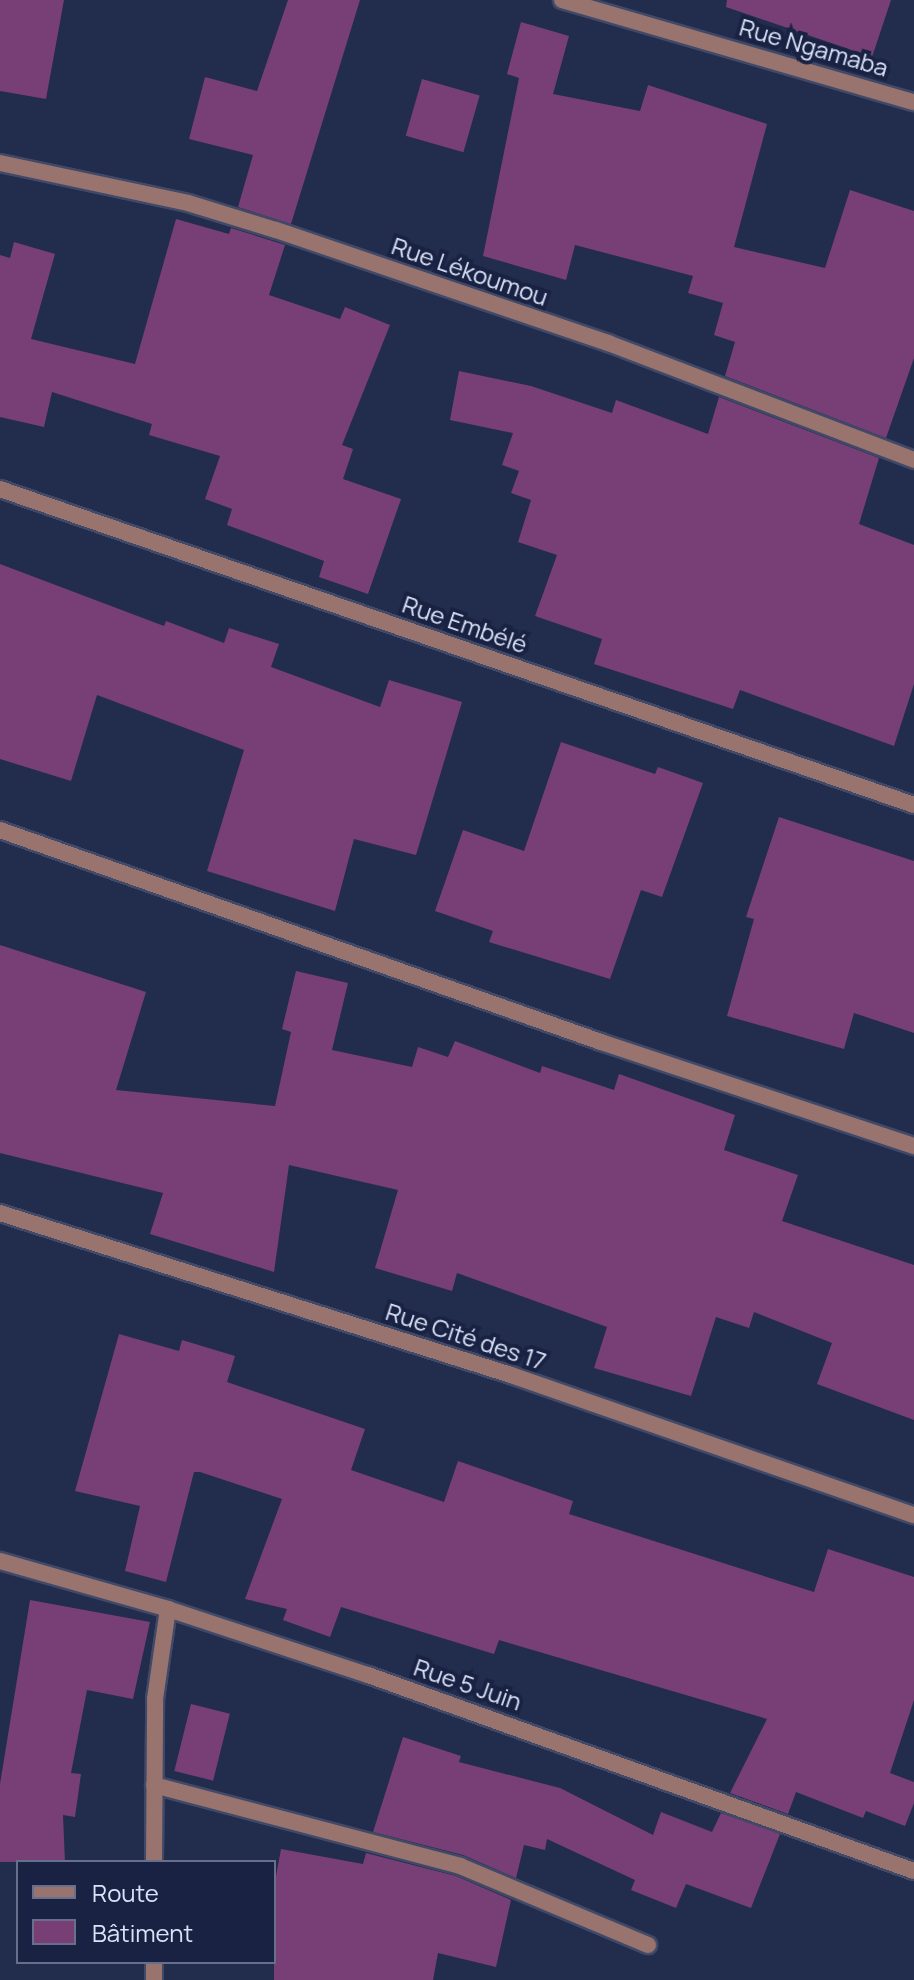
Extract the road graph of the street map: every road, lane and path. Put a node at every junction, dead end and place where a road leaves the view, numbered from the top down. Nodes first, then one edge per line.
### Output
1 (562, 0) edge
2 (914, 102) edge
3 (0, 163) edge
4 (914, 460) edge
5 (0, 489) edge
6 (914, 805) edge
7 (0, 830) edge
8 (914, 1146) edge
9 (0, 1213) edge
10 (914, 1515) edge
11 (0, 1561) edge
12 (168, 1609) junction
13 (154, 1785) junction
14 (154, 1860) edge
15 (914, 1871) edge
16 (648, 1945) dead end

1 - 2 street, Rue Ngamaba
3 - 4 street, Rue Lékoumou
5 - 6 street, Rue Embélé
7 - 8 street
9 - 10 street, Rue Cité des 17
11 - 12 street, Rue 5 Juin
12 - 13 street
12 - 15 street, Rue 5 Juin
13 - 14 street
13 - 16 street

